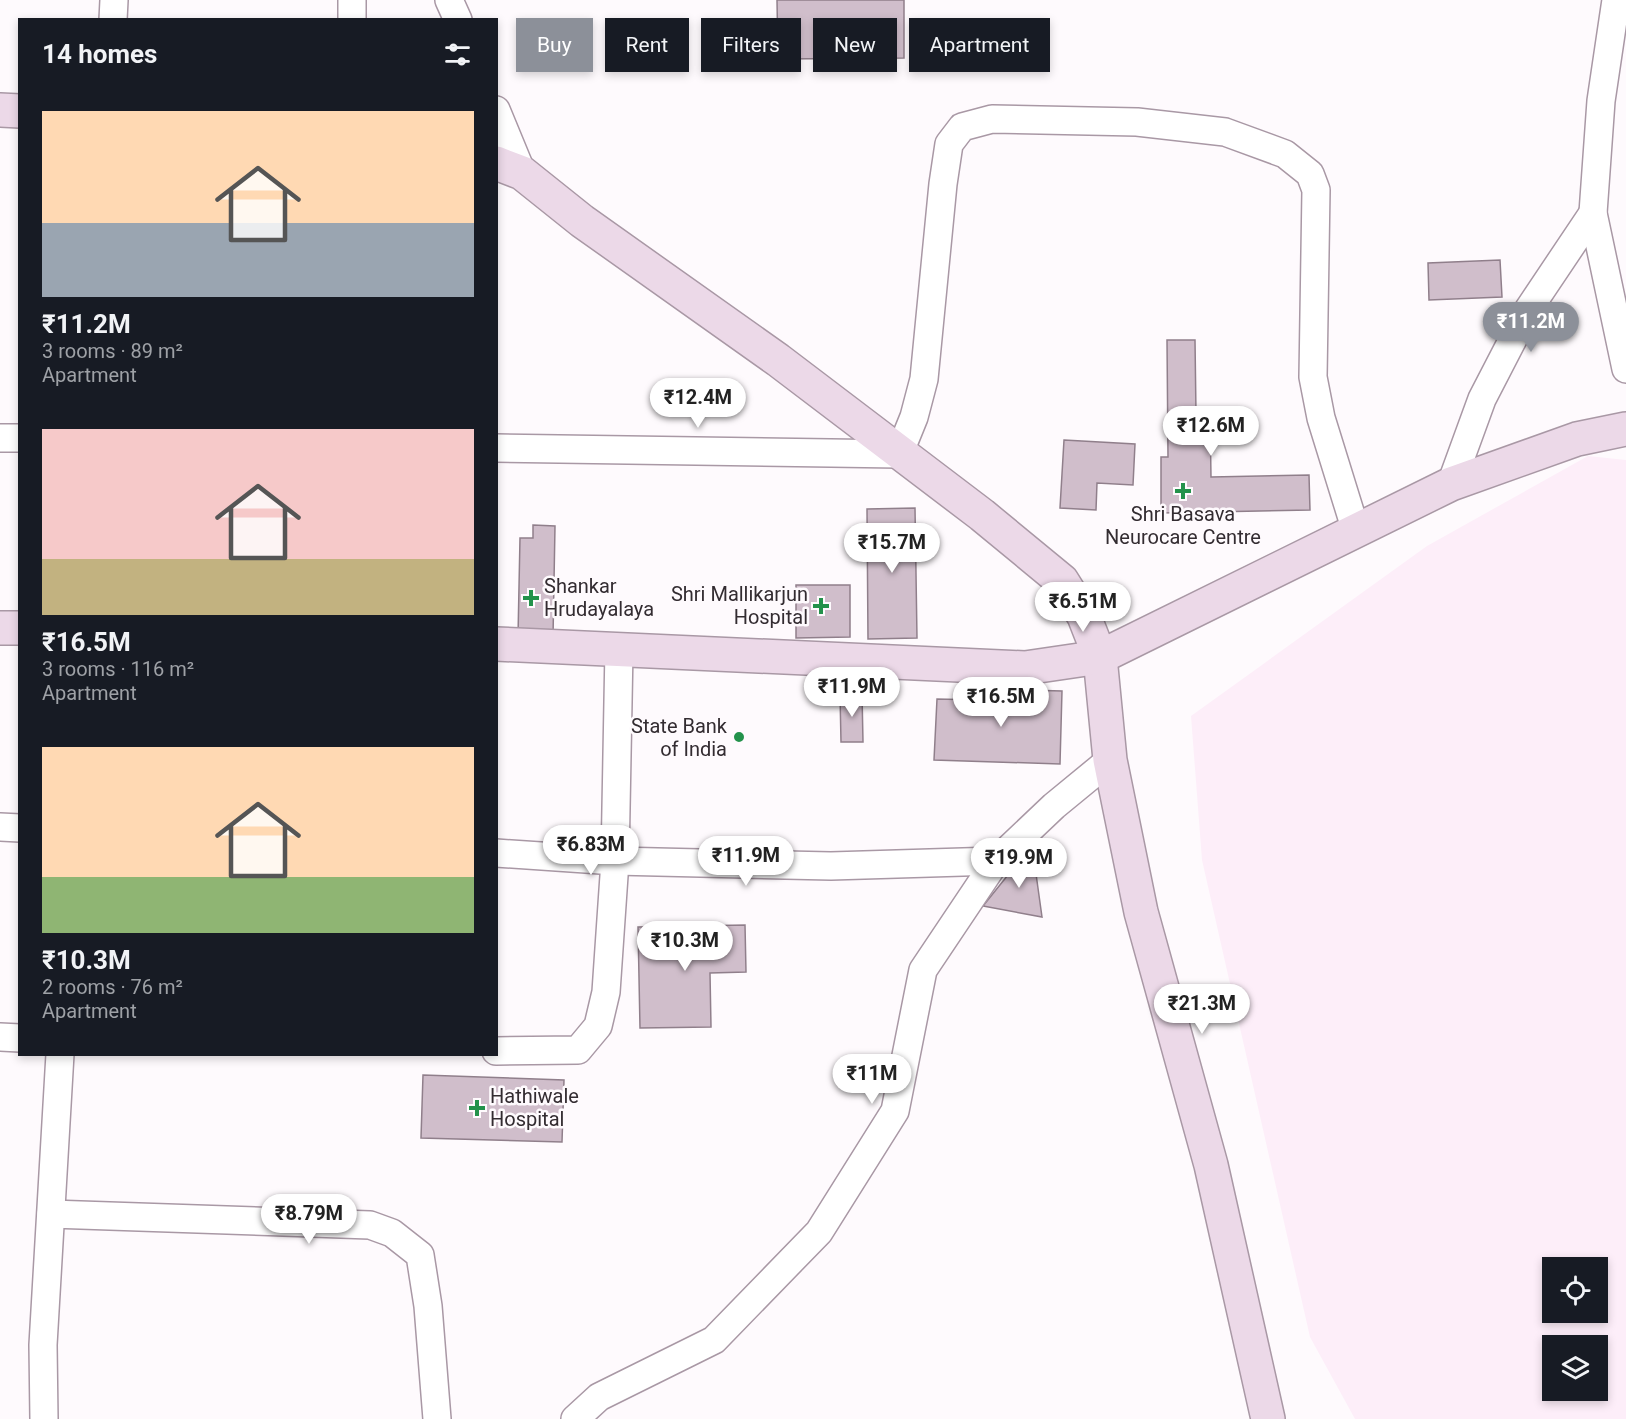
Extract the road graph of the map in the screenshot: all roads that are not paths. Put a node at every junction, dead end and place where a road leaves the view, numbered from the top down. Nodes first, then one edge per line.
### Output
1 (114, 0) edge
2 (352, 0) edge
3 (449, 0) edge
4 (1616, 0) edge
5 (113, 18) edge
6 (352, 18) edge
7 (457, 18) edge
8 (0, 110) edge
9 (18, 111) edge
10 (498, 119) edge
11 (509, 168) edge
12 (1593, 213) junction
13 (1626, 369) edge
14 (1626, 429) edge
15 (0, 438) edge
16 (18, 438) edge
17 (498, 448) edge
18 (899, 454) junction
19 (1451, 484) junction
20 (1356, 531) junction
21 (0, 628) edge
22 (18, 628) edge
23 (498, 644) edge
24 (619, 649) junction
25 (1100, 657) junction
26 (1110, 760) junction
27 (0, 827) edge
28 (18, 828) edge
29 (498, 853) edge
30 (615, 861) junction
31 (996, 861) junction
32 (0, 1037) edge
33 (18, 1038) edge
34 (498, 1050) edge
35 (60, 1056) edge
36 (51, 1214) junction
37 (44, 1419) edge
38 (437, 1419) edge
39 (575, 1419) edge
40 (1268, 1419) edge

1 - 5 street
2 - 6 street
3 - 7 street
4 - 12 street
8 - 9 street
10 - 11 street
11 - 18 street
12 - 13 street
12 - 19 street
14 - 19 street
15 - 16 street
17 - 18 street
18 - 20 street
18 - 25 street
19 - 20 street
20 - 25 street
21 - 22 street
23 - 24 street
24 - 25 street
24 - 30 street
25 - 26 street
26 - 31 street
26 - 40 street
27 - 28 street
29 - 30 street
30 - 31 street
30 - 34 street
31 - 39 street
32 - 33 street
35 - 36 street
36 - 37 street
36 - 38 street

